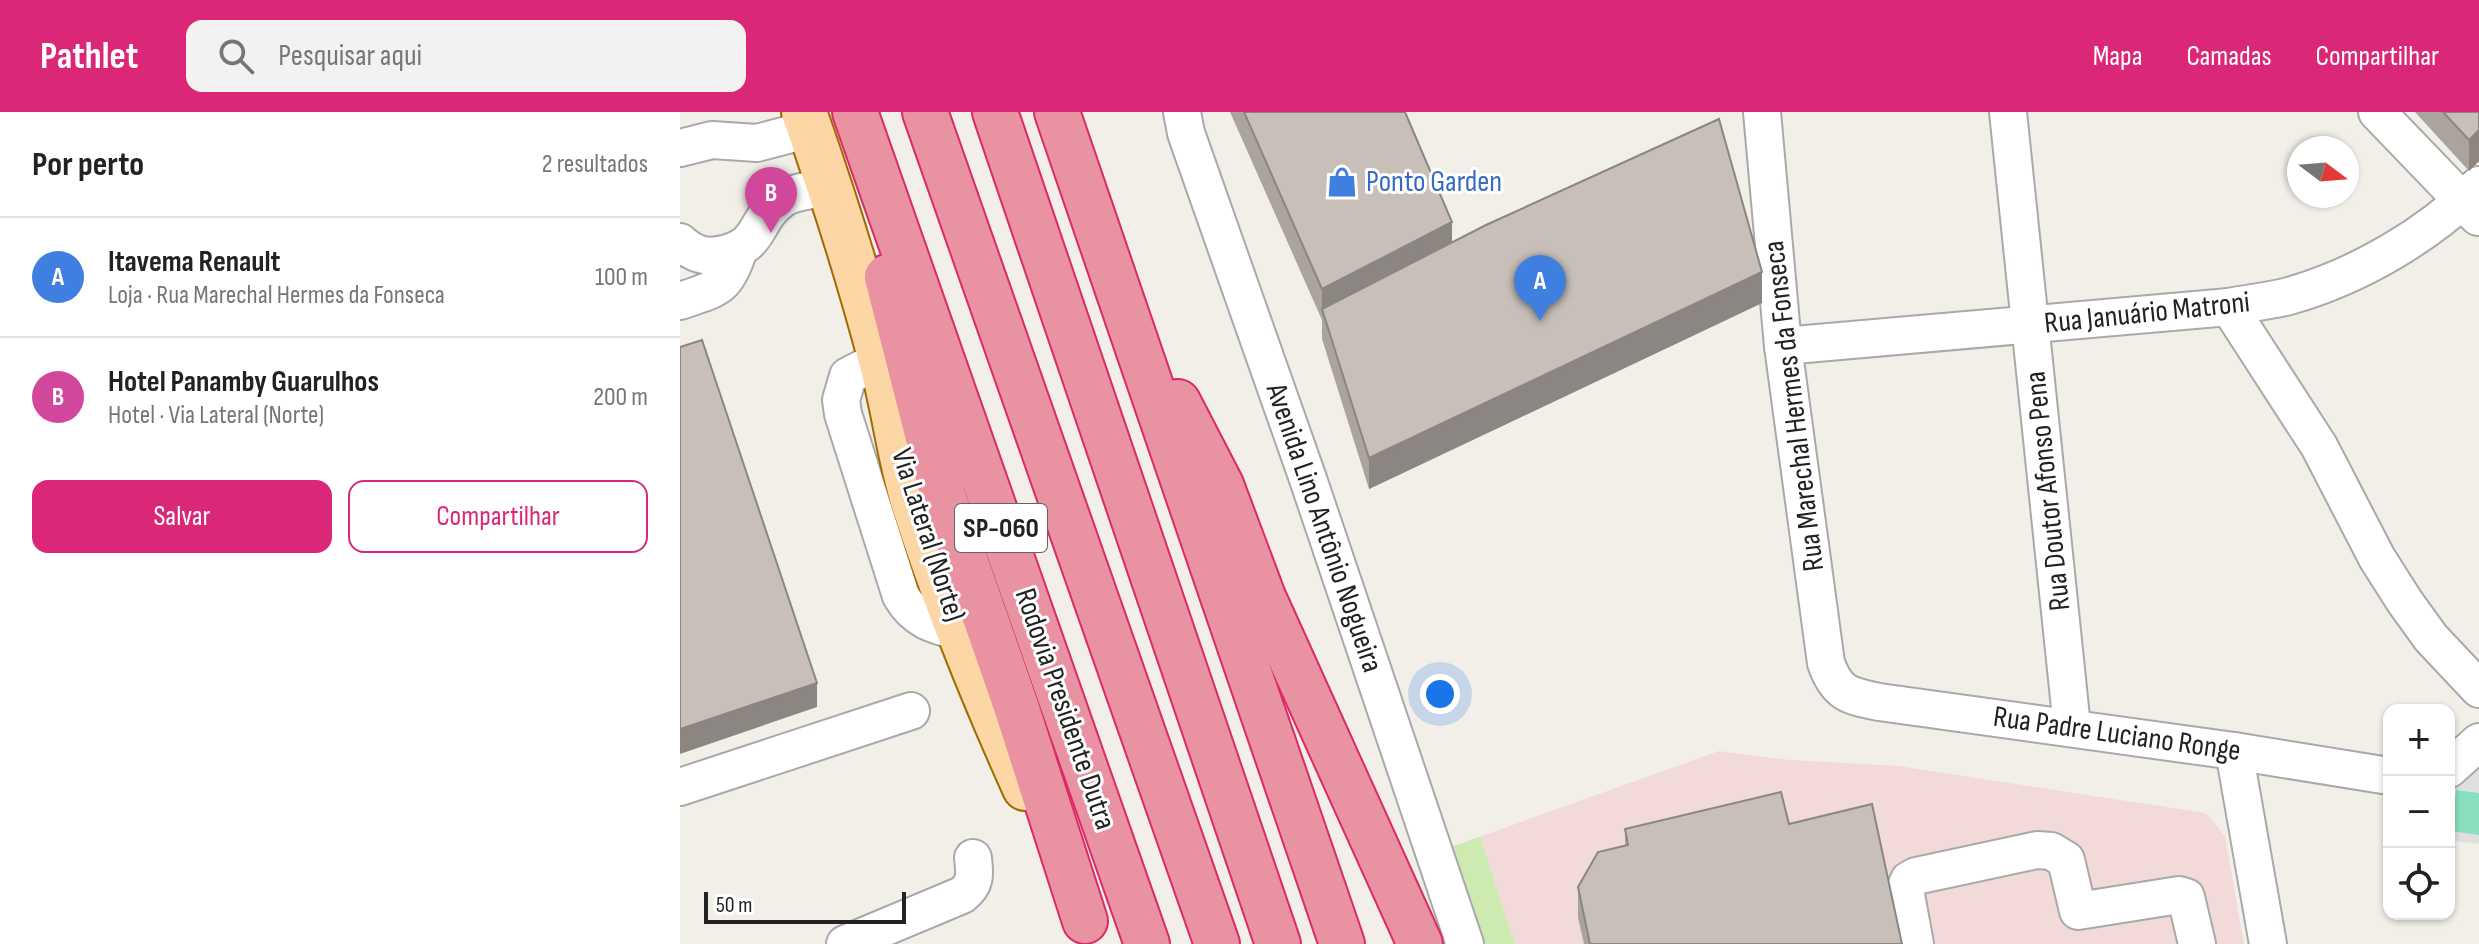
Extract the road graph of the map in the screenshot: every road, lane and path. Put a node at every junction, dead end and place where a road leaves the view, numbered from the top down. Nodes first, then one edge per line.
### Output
1 (855, 112) edge
2 (925, 112) edge
3 (995, 112) edge
4 (1057, 112) edge
5 (1182, 112) edge
6 (1762, 112) edge
7 (2008, 112) edge
8 (2377, 112) edge
9 (819, 118) edge
10 (680, 148) edge
11 (829, 188) junction
12 (2473, 201) edge
13 (680, 242) edge
14 (738, 252) junction
15 (680, 301) edge
16 (2229, 307) junction
17 (1128, 323) junction
18 (2031, 326) junction
19 (1783, 346) junction
20 (2479, 689) edge
21 (1059, 692) junction
22 (1845, 694) joint
23 (911, 711) dead end
24 (2072, 727) junction
25 (2479, 742) edge
26 (2234, 751) junction
27 (2455, 764) edge
28 (2383, 775) edge
29 (680, 787) edge
30 (973, 858) dead end
31 (1089, 932) edge
32 (845, 944) edge
33 (1147, 944) edge
34 (1175, 944) edge
35 (1217, 944) edge
36 (1278, 944) edge
37 (1342, 944) edge
38 (1420, 944) edge
39 (1465, 944) edge
40 (1915, 944) edge
41 (2197, 944) edge
42 (2268, 944) edge

1 - 21 highway, Rodovia Presidente Dutra / SP-060
2 - 35 highway, SP-060
3 - 36 highway
4 - 17 highway
5 - 39 street, Avenida Lino Antônio Nogueira
6 - 19 street, Rua Marechal Hermes da Fonseca
7 - 18 street, Rua Doutor Afonso Pena
8 - 12 street
9 - 10 street
9 - 11 main road, Via Lateral (Norte)
9 - 31 highway
11 - 14 street
11 - 31 main road, Via Lateral (Norte)
12 - 16 street, Rua Januário Matroni
13 - 14 street
14 - 15 street
16 - 18 street, Rua Januário Matroni
16 - 20 street
17 - 37 highway
17 - 38 highway
18 - 19 street, Rua Januário Matroni
18 - 24 street, Rua Doutor Afonso Pena
19 - 22 street, Rua Marechal Hermes da Fonseca
21 - 33 highway, Rodovia Presidente Dutra / SP-060
21 - 34 highway
22 - 24 street, Rua Padre Luciano Ronge
23 - 29 street
24 - 26 street, Rua Padre Luciano Ronge
25 - 27 street
26 - 28 street, Rua Padre Luciano Ronge
26 - 42 street
30 - 32 street
40 - 41 street

